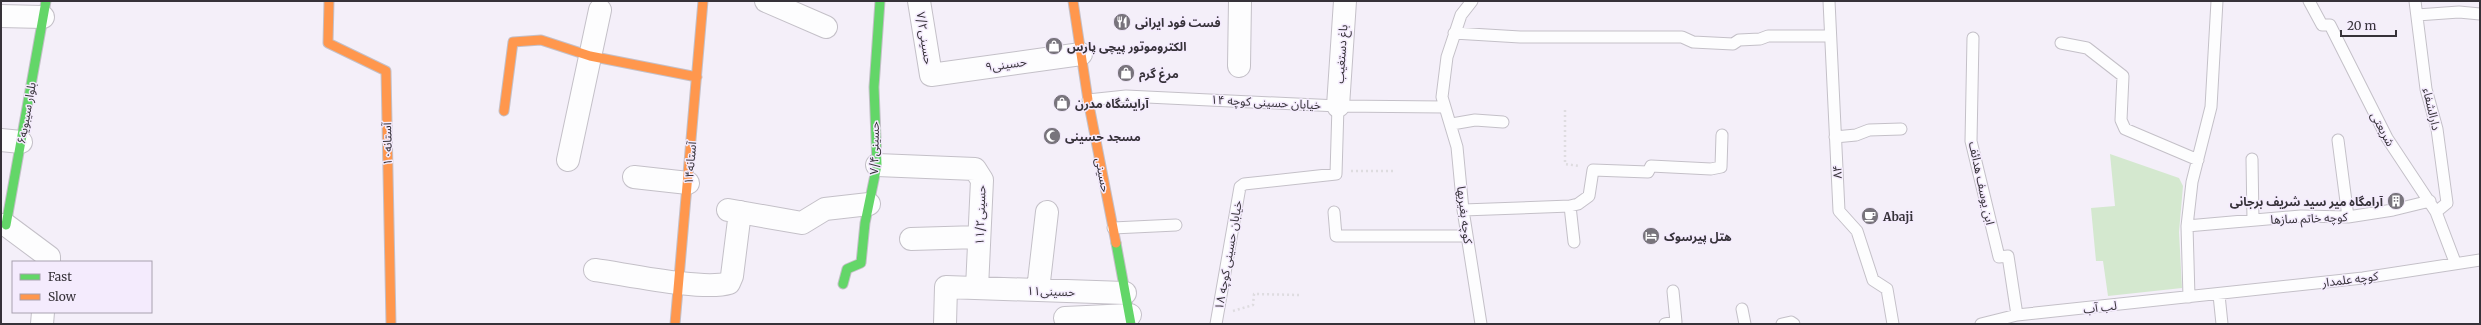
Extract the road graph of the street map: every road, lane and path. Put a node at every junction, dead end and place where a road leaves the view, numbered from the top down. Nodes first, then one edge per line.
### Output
1 (329, 1) edge
2 (703, 1) edge
3 (766, 1) edge
4 (880, 1) edge
5 (920, 1) edge
6 (1073, 1) edge
7 (1240, 1) edge
8 (1345, 1) edge
9 (1472, 1) edge
10 (1829, 1) edge
11 (2216, 1) edge
12 (2309, 1) edge
13 (2415, 1) edge
14 (45, 9) edge
15 (600, 10) dead end
16 (2480, 14) edge
17 (2417, 15) junction
18 (1, 16) edge
19 (826, 27) dead end
20 (1454, 33) junction
21 (1830, 36) junction
22 (1973, 38) dead end
23 (2061, 43) dead end
24 (1081, 54) junction
25 (590, 56) junction
26 (1239, 66) dead end
27 (931, 74) joint
28 (697, 77) junction
29 (1088, 100) junction
30 (1338, 106) junction
31 (1444, 107) junction
32 (1565, 110) dead end
33 (504, 111) dead end
34 (1503, 122) dead end
35 (1452, 124) junction
36 (1901, 129) dead end
37 (1722, 135) dead end
38 (1835, 137) junction
39 (2338, 140) dead end
40 (11, 141) edge
41 (2252, 159) dead end
42 (568, 160) dead end
43 (2198, 160) junction
44 (877, 166) junction
45 (1593, 170) junction
46 (1393, 171) dead end
47 (1336, 173) junction
48 (634, 177) dead end
49 (688, 183) junction
50 (2430, 201) junction
51 (869, 204) junction
52 (1570, 206) junction
53 (1463, 210) junction
54 (1047, 212) dead end
55 (1334, 212) dead end
56 (2436, 212) junction
57 (2348, 217) junction
58 (2253, 220) junction
59 (4, 225) edge
60 (1176, 225) dead end
61 (2187, 226) junction
62 (1113, 228) junction
63 (1467, 236) junction
64 (979, 237) junction
65 (911, 239) dead end
66 (1574, 242) dead end
67 (2480, 260) edge
68 (49, 261) edge
69 (2455, 262) junction
70 (595, 270) dead end
71 (678, 282) junction
72 (842, 284) dead end
73 (977, 288) junction
74 (1038, 290) junction
75 (1673, 291) dead end
76 (1126, 293) junction
77 (1298, 295) dead end
78 (2219, 295) junction
79 (2189, 297) junction
80 (1742, 310) dead end
81 (43, 313) edge
82 (2017, 315) junction
83 (1065, 318) dead end
84 (1130, 319) edge
85 (1217, 320) edge
86 (42, 324) edge
87 (391, 324) edge
88 (675, 324) edge
89 (945, 324) edge
90 (1482, 324) edge
91 (1664, 324) edge
92 (1745, 324) edge
93 (1782, 324) edge
94 (1794, 324) edge
95 (1893, 324) edge
96 (1981, 324) edge
97 (2222, 324) edge

1 - 87 street, آستانه۱۰
2 - 28 street, آستانه۱۴
3 - 19 street
4 - 44 street, حسینی۷/۴
5 - 27 street, حسینی۷/۲
6 - 24 street, حسینی
7 - 26 street
8 - 30 street, باغ دستغیب
9 - 20 lane
10 - 21 lane, ۸۴
11 - 43 lane
12 - 50 lane, شریعتی
13 - 17 lane, دارالشفاء
14 - 18 street
14 - 40 street, ۶بلوار سیبویه
15 - 25 street
16 - 17 lane
17 - 56 lane, دارالشفاء
20 - 21 lane
20 - 31 lane
21 - 38 lane, ۸۴
22 - 82 lane, ابن یوسف هدائف
23 - 43 lane
24 - 27 street, حسینی۹
24 - 29 street, حسینی
25 - 28 street
25 - 33 street
25 - 42 street
28 - 49 street, آستانه۱۴
29 - 30 lane, خیابان حسینی کوچه ۱۴
29 - 62 street, حسینی
30 - 31 lane, خیابان حسینی کوچه ۱۴
30 - 47 lane
31 - 35 lane, کوچه بغیریها
32 - 45 path
34 - 35 lane
35 - 53 lane, کوچه بغیریها
36 - 38 lane
37 - 45 lane
38 - 95 lane, ۸۴
39 - 57 lane
40 - 59 street, ۶بلوار سیبویه
41 - 58 lane
43 - 61 lane
44 - 51 street, حسینی۷/۴
44 - 64 street, حسینی۱۱/۲
45 - 52 lane
46 - 47 path
47 - 85 lane, خیابان حسینی کوچه ۱۸
48 - 49 street
49 - 71 street, آستانه۱۴
50 - 56 lane, شریعتی
50 - 57 lane, کوچه خاتم سازها
51 - 71 street
51 - 72 street, حسینی۷/۴
52 - 53 lane
52 - 66 lane
53 - 63 lane, کوچه بغیریها
54 - 74 street
55 - 63 lane
56 - 69 lane, شریعتی
57 - 58 lane, کوچه خاتم سازها
58 - 61 lane, کوچه خاتم سازها
59 - 68 street
60 - 62 lane
61 - 79 lane
62 - 76 street, حسینی
63 - 90 lane, کوچه بغیریها
64 - 65 street
64 - 73 street, حسینی۱۱/۲
67 - 69 lane, کوچه علمدار
69 - 78 lane, کوچه علمدار
70 - 71 street
71 - 88 street, آستانه۱۴
73 - 74 street, حسینی۱۱
73 - 89 street, حسینی۱۱
74 - 76 street, حسینی۱۱
75 - 91 lane
76 - 84 street, حسینی
77 - 85 path
78 - 79 lane, لب آب
78 - 97 lane
79 - 82 lane, لب آب
80 - 92 lane
81 - 86 street
82 - 96 lane, لب آب
83 - 84 street
93 - 94 lane

